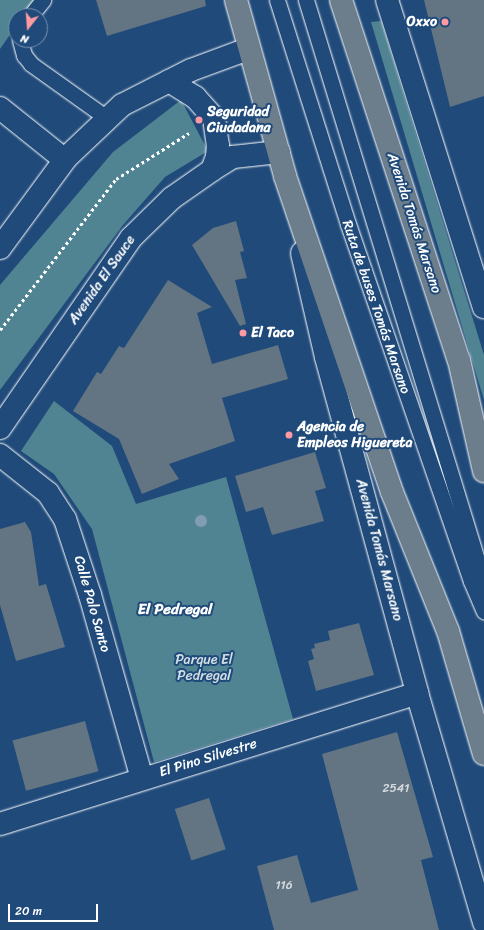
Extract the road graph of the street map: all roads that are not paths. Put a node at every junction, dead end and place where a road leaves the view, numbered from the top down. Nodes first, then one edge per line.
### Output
1 (43, 0) edge
2 (233, 0) edge
3 (236, 0) edge
4 (277, 0) edge
5 (306, 0) edge
6 (341, 0) edge
7 (387, 0) edge
8 (36, 8) edge
9 (241, 23) junction
10 (22, 48) edge
11 (248, 49) junction
12 (169, 80) junction
13 (0, 108) edge
14 (108, 119) junction
15 (279, 152) junction
16 (66, 158) junction
17 (212, 170) junction
18 (285, 176) junction
19 (0, 248) edge
20 (484, 307) edge
21 (0, 428) edge
22 (0, 455) edge
23 (484, 471) edge
24 (484, 589) edge
25 (484, 611) edge
26 (417, 693) junction
27 (484, 754) edge
28 (142, 779) junction
29 (0, 824) edge
30 (484, 922) edge

1 - 8 lane
2 - 9 main road, Avenida Tomás Marsano
3 - 9 main road, Avenida Tomás Marsano
4 - 25 lane, Ruta de buses Tomás Marsano
5 - 24 lane, Ruta de buses Tomás Marsano
6 - 23 main road, Avenida Tomás Marsano
7 - 20 street
9 - 11 main road, Avenida Tomás Marsano
10 - 14 lane
11 - 12 street
11 - 15 main road, Avenida Tomás Marsano
12 - 14 street
12 - 17 street
13 - 16 street
14 - 16 street
15 - 17 street, Avenida El Sauce
15 - 18 main road, Avenida Tomás Marsano
16 - 19 street
17 - 21 street, Avenida El Sauce
18 - 26 street, Avenida Tomás Marsano
18 - 27 main road, Avenida Tomás Marsano
22 - 28 street, Calle Palo Santo
26 - 28 street, El Pino Silvestre
26 - 30 street, Avenida Tomás Marsano
28 - 29 street, El Pino Silvestre

